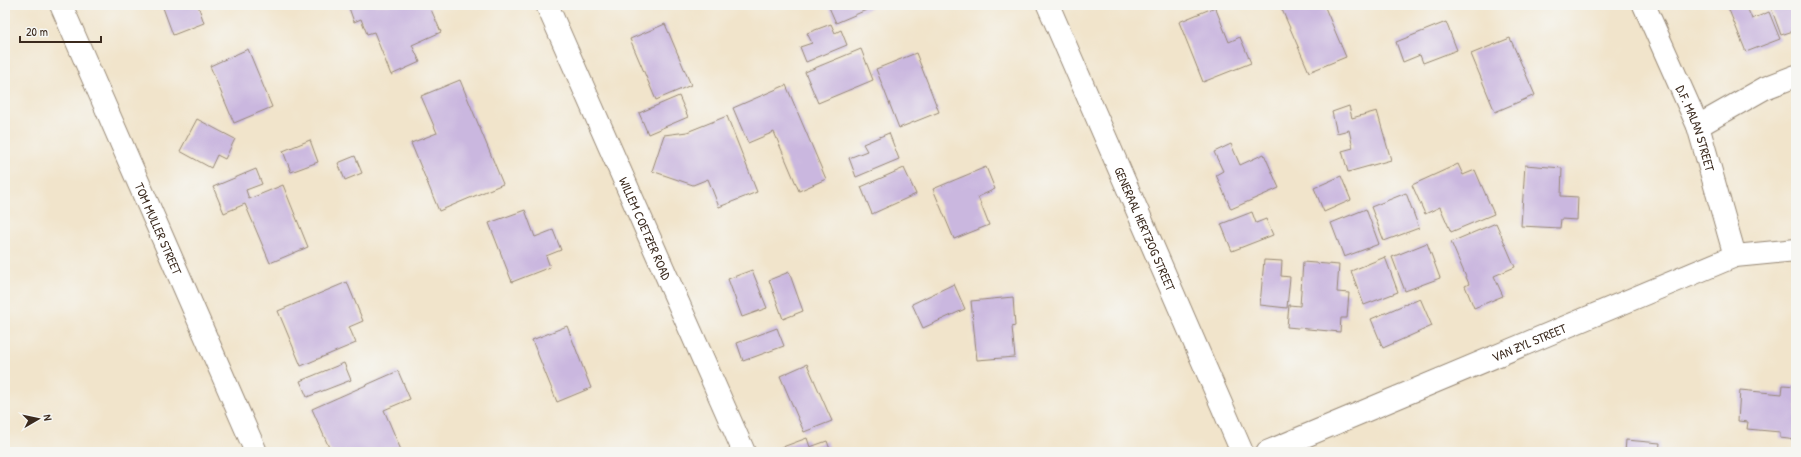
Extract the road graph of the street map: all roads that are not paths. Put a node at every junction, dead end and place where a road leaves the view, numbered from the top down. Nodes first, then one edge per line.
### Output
1 (60, 5) edge
2 (547, 5) edge
3 (1048, 5) edge
4 (1644, 5) edge
5 (1796, 76) edge
6 (1698, 126) junction
7 (1796, 250) edge
8 (1735, 256) junction
9 (256, 452) edge
10 (744, 452) edge
11 (1242, 452) edge
12 (1267, 452) edge

1 - 9 street, TOM MULLER STREET
2 - 10 street, WILLEM COETZER ROAD
3 - 11 street, GENERAAL HERTZOG STREET
4 - 6 street, D.F. MALAN STREET
5 - 6 street
6 - 8 street, D.F. MALAN STREET
7 - 8 street, VAN ZYL STREET
8 - 12 street, VAN ZYL STREET

